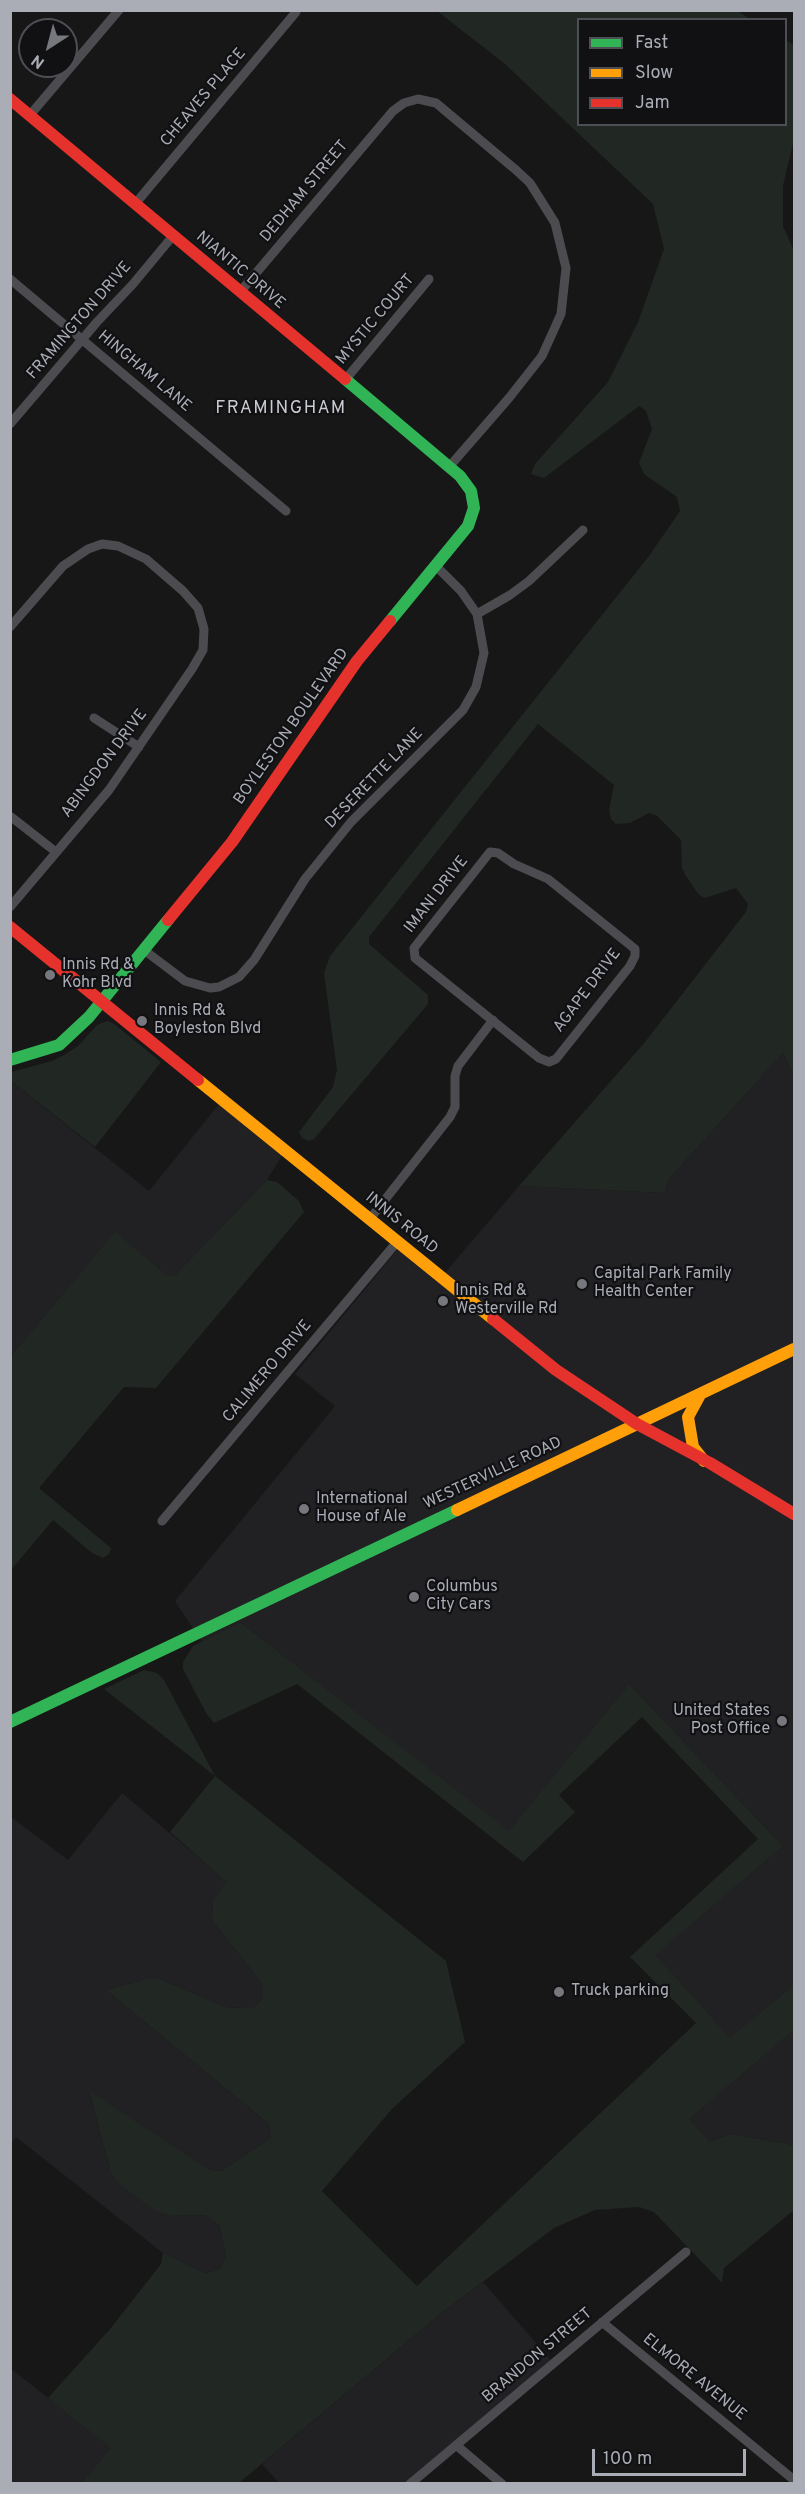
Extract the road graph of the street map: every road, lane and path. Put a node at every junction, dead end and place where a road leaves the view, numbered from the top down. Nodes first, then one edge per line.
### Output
1 (119, 10) edge
2 (296, 12) edge
3 (10, 99) edge
4 (30, 115) junction
5 (135, 204) junction
6 (172, 237) junction
7 (10, 279) edge
8 (429, 279) dead end
9 (240, 292) junction
10 (82, 340) junction
11 (345, 380) junction
12 (10, 424) edge
13 (449, 467) junction
14 (286, 511) dead end
15 (583, 530) dead end
16 (436, 566) junction
17 (477, 614) junction
18 (10, 627) edge
19 (94, 718) dead end
20 (139, 747) junction
21 (10, 816) edge
22 (56, 852) junction
23 (505, 858) joint
24 (10, 907) edge
25 (10, 927) edge
26 (144, 950) junction
27 (101, 1000) junction
28 (493, 1020) junction
29 (10, 1060) edge
30 (369, 1220) junction
31 (397, 1242) junction
32 (795, 1349) edge
33 (701, 1393) junction
34 (637, 1424) junction
35 (704, 1461) junction
36 (795, 1514) edge
37 (162, 1521) dead end
38 (10, 1722) edge
39 (686, 2252) dead end
40 (602, 2322) junction
41 (456, 2445) junction
42 (795, 2480) edge
43 (410, 2484) edge
44 (502, 2484) edge

1 - 4 street
2 - 5 street, CHEAVES PLACE
3 - 4 main road, NIANTIC DRIVE
4 - 5 main road, NIANTIC DRIVE
5 - 6 main road, NIANTIC DRIVE
6 - 9 main road, NIANTIC DRIVE
6 - 10 street, FRAMINGTON DRIVE
7 - 10 street, HINGHAM LANE
8 - 11 street, MYSTIC COURT
9 - 11 main road, NIANTIC DRIVE
9 - 13 street, DEDHAM STREET
10 - 12 street, FRAMINGTON DRIVE
10 - 14 street, HINGHAM LANE
11 - 13 main road, NIANTIC DRIVE
13 - 16 main road, BOYLESTON BOULEVARD
15 - 17 street
16 - 17 street, DESERETTE LANE
16 - 26 main road, BOYLESTON BOULEVARD
17 - 26 street, DESERETTE LANE
18 - 20 street, ABINGDON DRIVE
19 - 20 street
20 - 22 street, ABINGDON DRIVE
21 - 22 street
22 - 24 street, ABINGDON DRIVE
23 - 28 street, IMANI DRIVE
23 - 28 street, AGAPE DRIVE
25 - 27 main road, INNIS ROAD
26 - 27 main road, BOYLESTON BOULEVARD
27 - 29 main road, BOYLESTON BOULEVARD
27 - 30 main road, INNIS ROAD
28 - 30 street
30 - 31 main road, INNIS ROAD
31 - 34 main road, INNIS ROAD
31 - 37 street, CALIMERO DRIVE
32 - 33 main road, WESTERVILLE ROAD
33 - 34 main road, WESTERVILLE ROAD
33 - 35 main road
34 - 35 main road, INNIS ROAD
34 - 38 main road, WESTERVILLE ROAD
35 - 36 main road, INNIS ROAD
39 - 40 street, BRANDON STREET
40 - 41 street, BRANDON STREET
40 - 42 street, ELMORE AVENUE
41 - 43 street, BRANDON STREET
41 - 44 street

